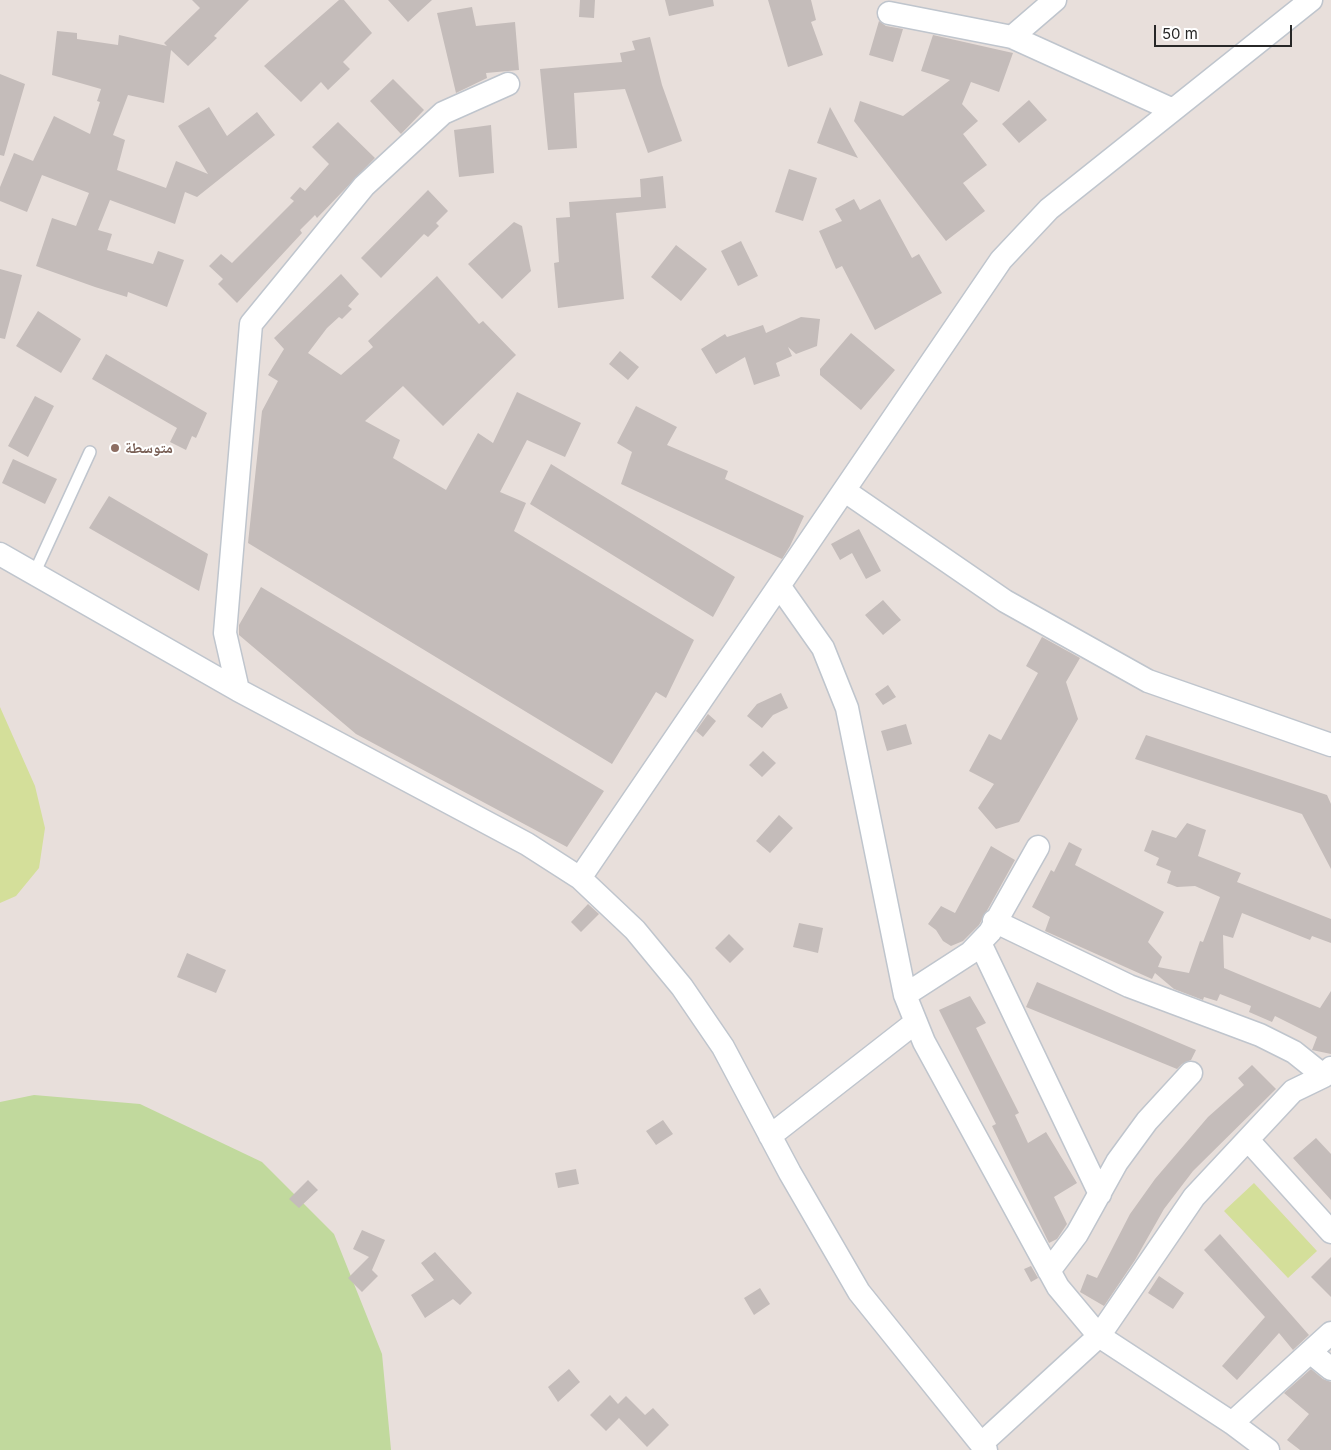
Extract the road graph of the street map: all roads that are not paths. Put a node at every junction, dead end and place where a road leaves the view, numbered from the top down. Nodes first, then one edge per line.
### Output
1 (1055, 0) edge
2 (1311, 0) edge
3 (889, 13) dead end
4 (1012, 37) junction
5 (508, 84) dead end
6 (1173, 110) junction
7 (90, 452) dead end
8 (845, 491) junction
9 (0, 554) edge
10 (34, 574) junction
11 (780, 587) junction
12 (238, 690) junction
13 (1331, 745) edge
14 (1038, 847) dead end
15 (580, 878) junction
16 (994, 921) junction
17 (980, 943) junction
18 (905, 995) junction
19 (916, 1022) junction
20 (1327, 1072) edge
21 (1191, 1073) dead end
22 (770, 1136) junction
23 (1248, 1140) junction
24 (1100, 1194) junction
25 (1331, 1232) edge
26 (1049, 1271) junction
27 (1331, 1333) edge
28 (1099, 1336) junction
29 (1310, 1352) junction
30 (1331, 1369) edge
31 (1232, 1423) junction
32 (984, 1447) edge
33 (1268, 1450) edge

1 - 4 street
2 - 6 street
3 - 4 street
4 - 6 street
5 - 12 street
6 - 8 street
7 - 10 lane
8 - 11 street
8 - 13 street
9 - 10 street
10 - 12 street
11 - 15 street
11 - 18 street
12 - 15 street
14 - 16 street
15 - 22 street
16 - 17 street
16 - 20 street
17 - 18 street
17 - 24 street
18 - 19 street
19 - 22 street
19 - 26 street
20 - 23 street
21 - 24 street
22 - 32 street
23 - 25 street
23 - 28 street
24 - 26 street
26 - 28 street
27 - 29 street
28 - 31 street
28 - 32 street
29 - 30 street
29 - 31 street
31 - 33 street

